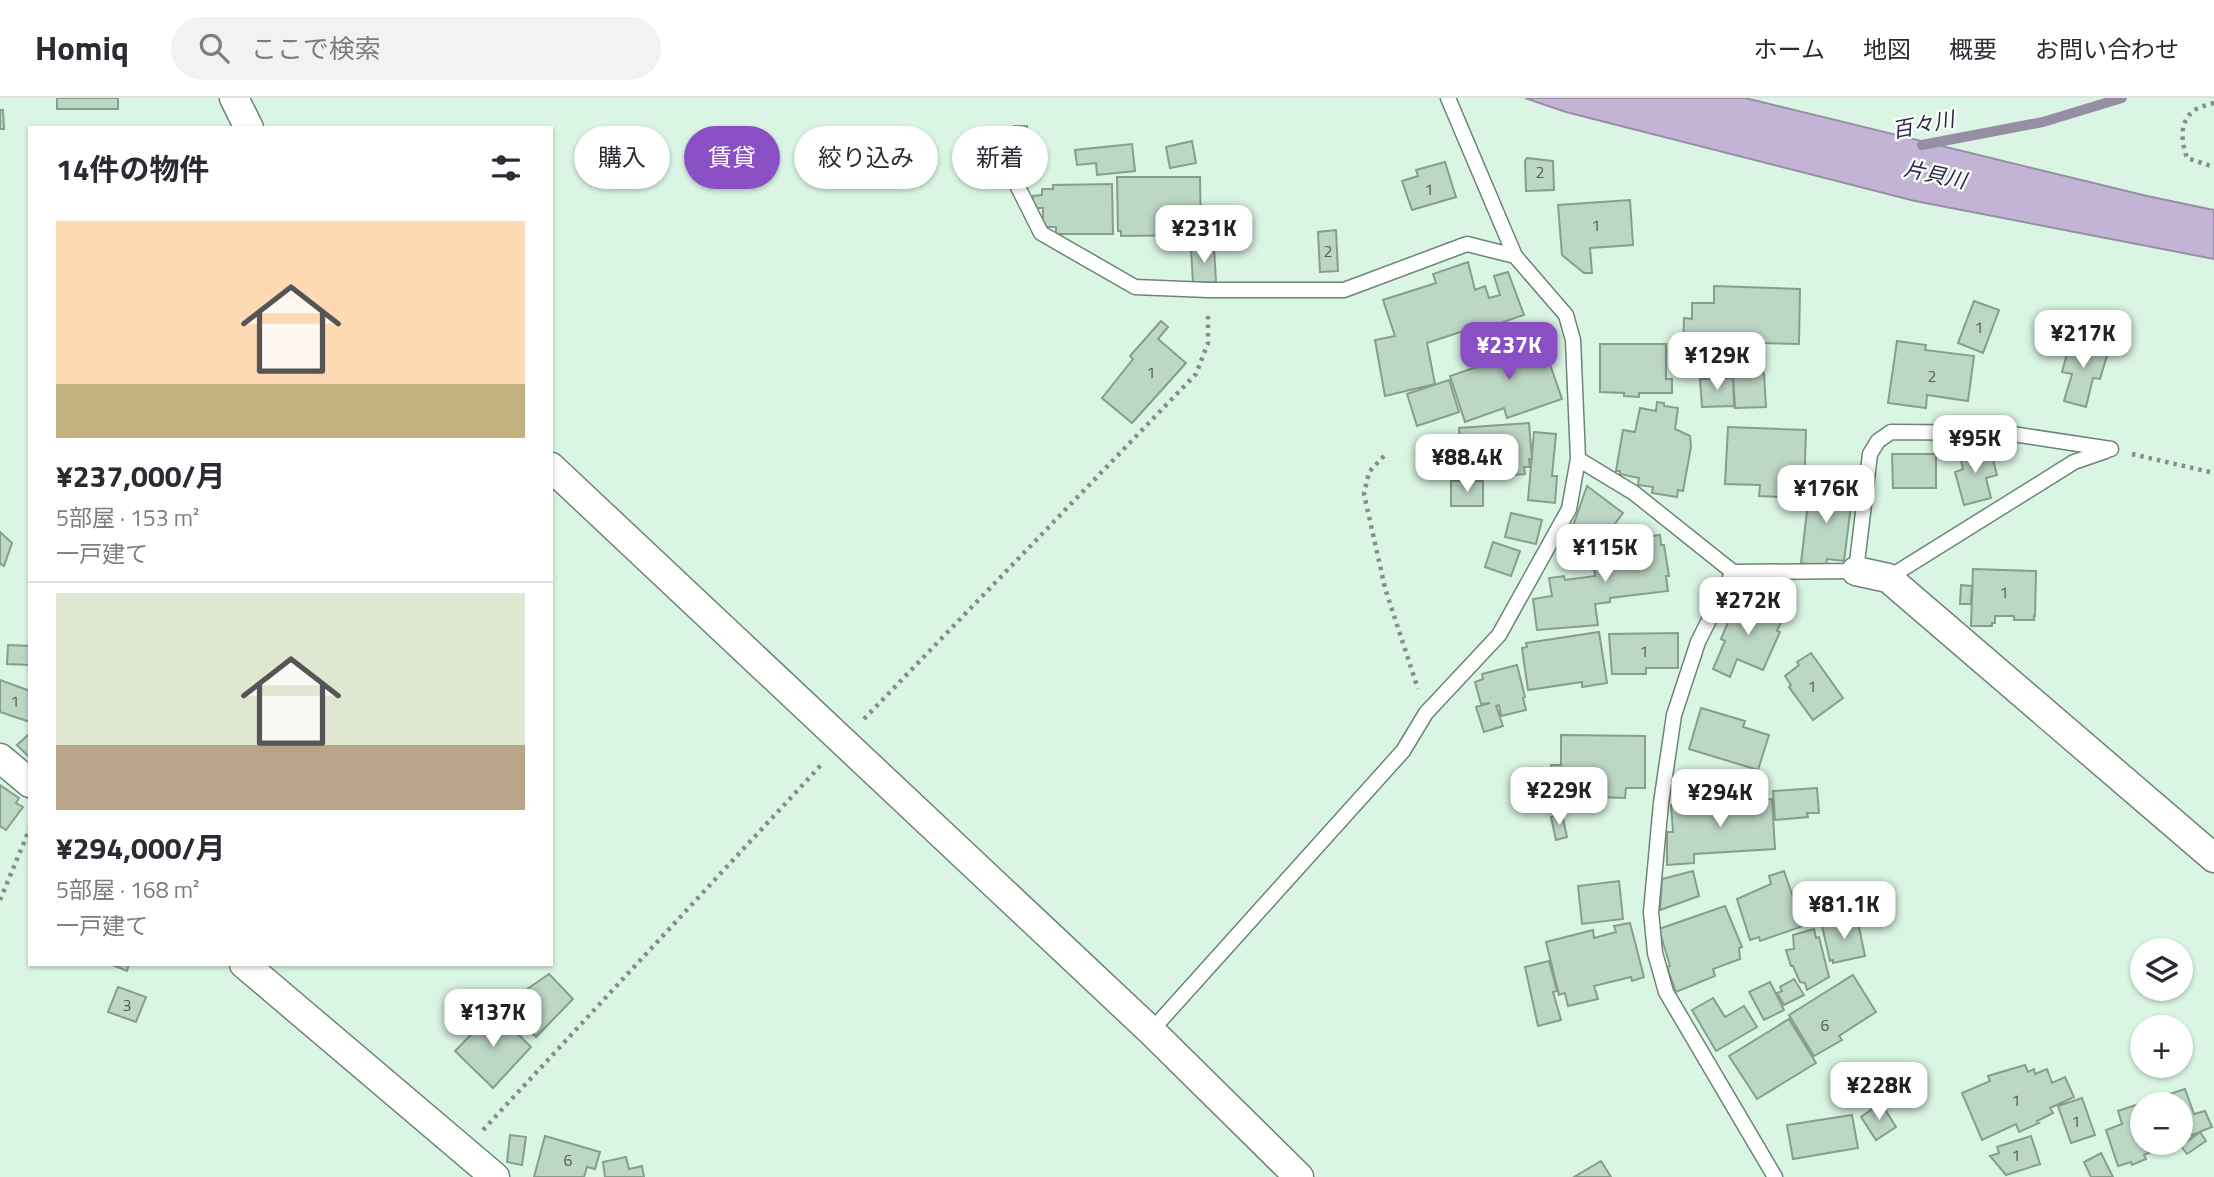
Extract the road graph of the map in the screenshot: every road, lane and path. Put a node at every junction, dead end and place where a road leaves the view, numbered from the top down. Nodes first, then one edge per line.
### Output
1 (234, 98) edge
2 (1448, 98) edge
3 (2214, 103) edge
4 (248, 126) edge
5 (2214, 167) edge
6 (1019, 189) edge
7 (1515, 256) junction
8 (2111, 449) junction
9 (1384, 456) dead end
10 (1578, 458) junction
11 (553, 469) edge
12 (2214, 473) edge
13 (1856, 571) junction
14 (1733, 572) junction
15 (1888, 578) junction
16 (1426, 713) junction
17 (0, 758) edge
18 (28, 781) edge
19 (28, 833) edge
20 (2214, 858) edge
21 (0, 900) edge
22 (246, 966) edge
23 (1151, 1031) junction
24 (495, 1177) edge
25 (1299, 1177) edge
26 (1775, 1177) edge

1 - 4 street
2 - 7 lane
3 - 5 path
6 - 7 lane
7 - 10 lane
8 - 12 path
8 - 13 lane
8 - 15 lane
9 - 16 path
10 - 14 lane
10 - 16 lane
11 - 23 street
13 - 14 lane
13 - 15 street
14 - 26 lane
15 - 20 street
16 - 23 lane
17 - 18 street
19 - 21 path
22 - 24 street
23 - 25 street

